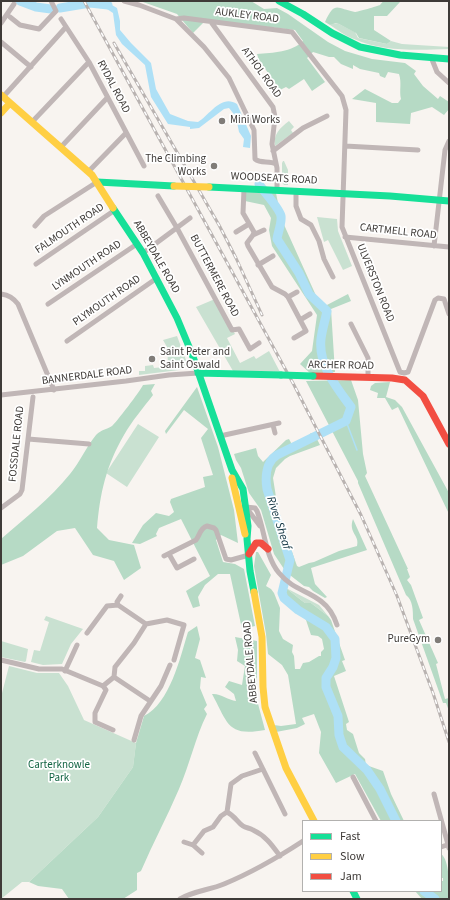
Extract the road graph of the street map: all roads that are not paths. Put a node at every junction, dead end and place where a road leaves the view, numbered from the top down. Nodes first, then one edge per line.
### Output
1 (51, 1) edge
2 (124, 1) edge
3 (279, 1) edge
4 (14, 4) dead end
5 (10, 17) dead end
6 (61, 19) dead end
7 (176, 19) junction
8 (211, 22) junction
9 (1, 23) edge
10 (66, 27) junction
11 (292, 32) joint
12 (1, 42) edge
13 (449, 54) edge
14 (431, 56) junction
15 (449, 59) edge
16 (88, 62) junction
17 (31, 66) junction
18 (449, 83) edge
19 (2, 97) edge
20 (107, 98) junction
21 (10, 103) junction
22 (1, 114) edge
23 (327, 116) dead end
24 (32, 122) junction
25 (126, 133) junction
26 (449, 141) edge
27 (345, 146) junction
28 (61, 147) junction
29 (418, 150) dead end
30 (273, 151) junction
31 (276, 164) junction
32 (144, 166) dead end
33 (89, 171) junction
34 (97, 182) junction
35 (244, 189) junction
36 (276, 190) junction
37 (296, 191) junction
38 (344, 193) junction
39 (158, 196) dead end
40 (439, 200) junction
41 (449, 201) edge
42 (115, 210) junction
43 (190, 218) dead end
44 (249, 224) junction
45 (35, 226) dead end
46 (177, 228) junction
47 (264, 230) dead end
48 (236, 232) dead end
49 (253, 235) junction
50 (345, 237) junction
51 (137, 244) junction
52 (434, 246) junction
53 (449, 247) edge
54 (143, 254) junction
55 (273, 256) dead end
56 (36, 264) dead end
57 (258, 264) junction
58 (334, 276) dead end
59 (157, 278) junction
60 (297, 292) dead end
61 (1, 294) edge
62 (288, 297) junction
63 (48, 304) dead end
64 (310, 314) dead end
65 (449, 314) edge
66 (300, 320) junction
67 (351, 324) dead end
68 (294, 338) dead end
69 (67, 341) dead end
70 (259, 343) dead end
71 (198, 373) junction
72 (368, 377) junction
73 (54, 390) junction
74 (1, 395) edge
75 (33, 397) dead end
76 (279, 423) dead end
77 (273, 425) junction
78 (275, 433) dead end
79 (220, 436) junction
80 (28, 439) junction
81 (89, 444) dead end
82 (449, 444) edge
83 (232, 474) junction
84 (237, 498) junction
85 (246, 507) junction
86 (1, 508) edge
87 (240, 513) junction
88 (242, 522) junction
89 (247, 539) junction
90 (268, 549) junction
91 (248, 555) junction
92 (194, 559) dead end
93 (121, 596) dead end
94 (118, 605) junction
95 (146, 624) junction
96 (337, 625) dead end
97 (87, 633) dead end
98 (77, 645) dead end
99 (1, 660) edge
100 (174, 660) dead end
101 (170, 665) dead end
102 (65, 671) junction
103 (114, 676) junction
104 (103, 686) junction
105 (150, 701) junction
106 (113, 730) dead end
107 (134, 740) dead end
108 (255, 753) dead end
109 (263, 769) junction
110 (353, 777) dead end
111 (434, 794) dead end
112 (226, 812) junction
113 (285, 814) dead end
114 (314, 820) edge
115 (375, 820) edge
116 (441, 820) edge
117 (442, 824) edge
118 (184, 842) dead end
119 (302, 842) edge
120 (193, 845) junction
121 (448, 846) edge
122 (202, 853) dead end
123 (280, 856) junction
124 (180, 899) edge

1 - 5 street
2 - 7 street
3 - 14 main road
4 - 9 street
6 - 10 street, RYDAL ROAD
7 - 8 street, AUKLEY ROAD
7 - 31 street
8 - 11 street, AUKLEY ROAD
8 - 30 street, ATHOL ROAD
10 - 16 street, RYDAL ROAD
10 - 17 street
11 - 27 street, ULVERSTON ROAD
12 - 17 street
13 - 14 main road
14 - 15 main road
14 - 18 street
16 - 20 street, RYDAL ROAD
16 - 24 street
17 - 19 street
19 - 21 main road, ABBEYDALE ROAD
20 - 25 street, RYDAL ROAD
20 - 28 street
21 - 22 main road
21 - 24 main road, ABBEYDALE ROAD
23 - 30 street
24 - 28 main road, ABBEYDALE ROAD
25 - 32 street, RYDAL ROAD
25 - 33 street
26 - 40 street
27 - 29 street
27 - 38 street, ULVERSTON ROAD
28 - 33 main road, ABBEYDALE ROAD
30 - 31 street, ATHOL ROAD
31 - 36 street, ATHOL ROAD
33 - 34 main road, ABBEYDALE ROAD
34 - 35 main road, WOODSEATS ROAD, bridge
34 - 42 main road, ABBEYDALE ROAD
34 - 45 street
35 - 36 main road, WOODSEATS ROAD
35 - 44 street
36 - 37 main road, WOODSEATS ROAD
37 - 38 main road, WOODSEATS ROAD
37 - 58 street
38 - 40 main road, WOODSEATS ROAD
38 - 50 street, ULVERSTON ROAD
39 - 46 street, BUTTERMERE ROAD
40 - 41 main road, WOODSEATS ROAD
40 - 52 street
42 - 51 main road, ABBEYDALE ROAD
42 - 56 street, FALMOUTH ROAD
43 - 46 street
44 - 48 street
44 - 49 street
46 - 54 street
46 - 70 street, BUTTERMERE ROAD
47 - 49 street
49 - 57 street
50 - 52 street, CARTMELL ROAD
50 - 65 street, ULVERSTON ROAD
51 - 54 main road, ABBEYDALE ROAD
51 - 63 street, LYNMOUTH ROAD
52 - 53 street, CARTMELL ROAD
54 - 59 main road, ABBEYDALE ROAD
55 - 57 street
57 - 62 street
59 - 69 street, PLYMOUTH ROAD
59 - 71 main road, ABBEYDALE ROAD
60 - 62 street
61 - 73 street
62 - 66 street
64 - 66 street
66 - 68 street
67 - 72 street
71 - 72 main road, ARCHER ROAD, bridge
71 - 73 street, BANNERDALE ROAD
71 - 79 main road, ABBEYDALE ROAD
72 - 82 main road, ARCHER ROAD
73 - 74 street, BANNERDALE ROAD
75 - 80 street, FOSSDALE ROAD
76 - 77 street
77 - 78 street
77 - 79 street
79 - 83 main road, ABBEYDALE ROAD
80 - 81 street
80 - 86 street, FOSSDALE ROAD
83 - 84 main road, ABBEYDALE ROAD
83 - 85 main road, ABBEYDALE ROAD
83 - 88 main road, ABBEYDALE ROAD
84 - 85 main road
84 - 87 main road, ABBEYDALE ROAD
85 - 87 main road
85 - 89 main road, ABBEYDALE ROAD
85 - 90 street
87 - 88 main road, ABBEYDALE ROAD
88 - 89 main road, ABBEYDALE ROAD
89 - 91 main road, ABBEYDALE ROAD
90 - 91 main road
90 - 96 street
91 - 92 street
91 - 114 main road, ABBEYDALE ROAD
93 - 94 street
94 - 95 street
94 - 97 street
95 - 100 street
95 - 103 street
98 - 102 street
99 - 102 street
101 - 105 street
102 - 104 street
103 - 104 street
103 - 105 street
104 - 106 street
105 - 107 street
108 - 109 street
109 - 112 street
109 - 113 street
110 - 115 street
111 - 116 street
112 - 120 street
112 - 123 street
117 - 121 street
118 - 120 street
119 - 123 street
120 - 122 street
123 - 124 street

